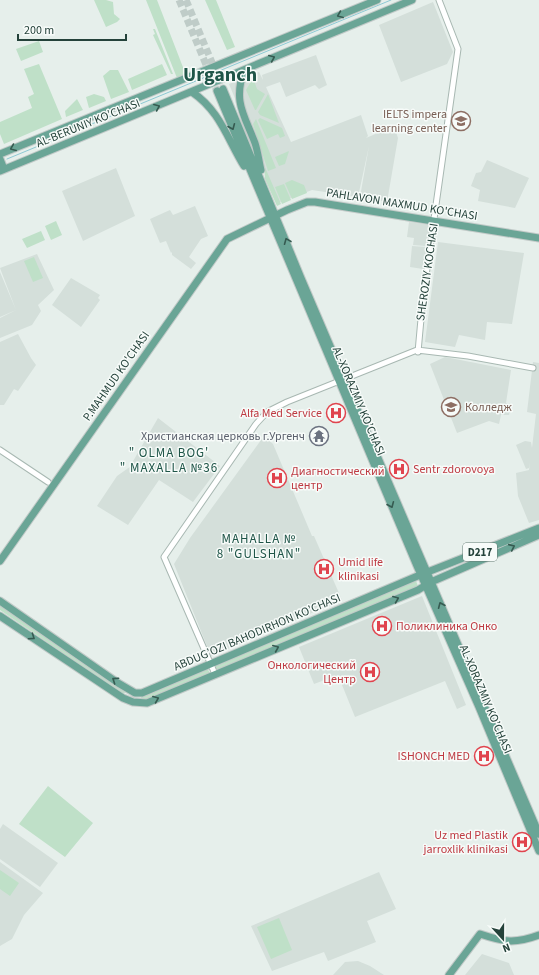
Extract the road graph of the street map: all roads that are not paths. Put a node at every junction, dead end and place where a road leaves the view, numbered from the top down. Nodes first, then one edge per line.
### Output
1 (377, 0) edge
2 (412, 0) edge
3 (439, 0) edge
4 (244, 70) junction
5 (192, 92) junction
6 (0, 154) edge
7 (0, 160) edge
8 (2, 170) edge
9 (255, 183) junction
10 (266, 190) junction
11 (270, 218) junction
12 (434, 221) junction
13 (539, 238) edge
14 (417, 351) junction
15 (533, 368) dead end
16 (341, 379) junction
17 (0, 450) edge
18 (48, 482) dead end
19 (539, 529) edge
20 (539, 535) edge
21 (0, 561) edge
22 (424, 574) junction
23 (428, 584) junction
24 (0, 601) edge
25 (0, 616) edge
26 (211, 664) junction
27 (215, 674) junction
28 (135, 693) junction
29 (132, 702) junction
30 (539, 834) edge
31 (539, 851) edge
32 (539, 935) edge
33 (480, 936) junction
34 (539, 939) edge
35 (449, 975) edge
36 (453, 975) edge

1 -> 6 main road, AL-BERUNIY KO’CHASI
4 -> 2 main road, AL-BERUNIY KO’CHASI
3 - 12 street, SHEROZIY KOCHASI
4 - 5 main road, AL-BERUNIY KO’CHASI
4 - 10 main road
8 -> 5 main road, AL-BERUNIY KO’CHASI
5 - 9 main road
7 - 8 main road
10 -> 9 main road, AL-XORAZMIY KO’CHASI
9 - 11 main road, AL-XORAZMIY KO’CHASI
10 - 11 main road, AL-XORAZMIY KO’CHASI
11 - 12 main road, PAHLAVON MAXMUD KO'CHASI
11 - 16 main road, AL-XORAZMIY KO’CHASI
11 - 21 main road, P.MAHMUD KO'CHASI
12 - 13 main road, PAHLAVON MAXMUD KO'CHASI
12 - 14 street, SHEROZIY KOCHASI
14 - 15 street
14 - 16 street
16 - 22 main road, AL-XORAZMIY KO’CHASI
16 - 26 street
17 - 18 street
19 - 22 main road, ABDUG’OZI BAHODIRHON KO’CHASI / D217
23 -> 20 main road, ABDUG’OZI BAHODIRHON KO’CHASI / D217
22 - 23 main road, AL-XORAZMIY KO’CHASI
22 - 26 main road, ABDUG’OZI BAHODIRHON KO’CHASI
27 -> 23 main road, ABDUG’OZI BAHODIRHON KO’CHASI
30 -> 23 main road, AL-XORAZMIY KO’CHASI
23 - 31 main road, AL-XORAZMIY KO’CHASI
28 -> 24 main road
25 -> 29 main road
26 - 27 street
26 - 28 main road, ABDUG’OZI BAHODIRHON KO’CHASI
29 -> 27 main road, ABDUG’OZI BAHODIRHON KO’CHASI
28 - 29 street
32 - 33 main road
33 - 34 main road
33 - 35 main road
33 - 36 main road

